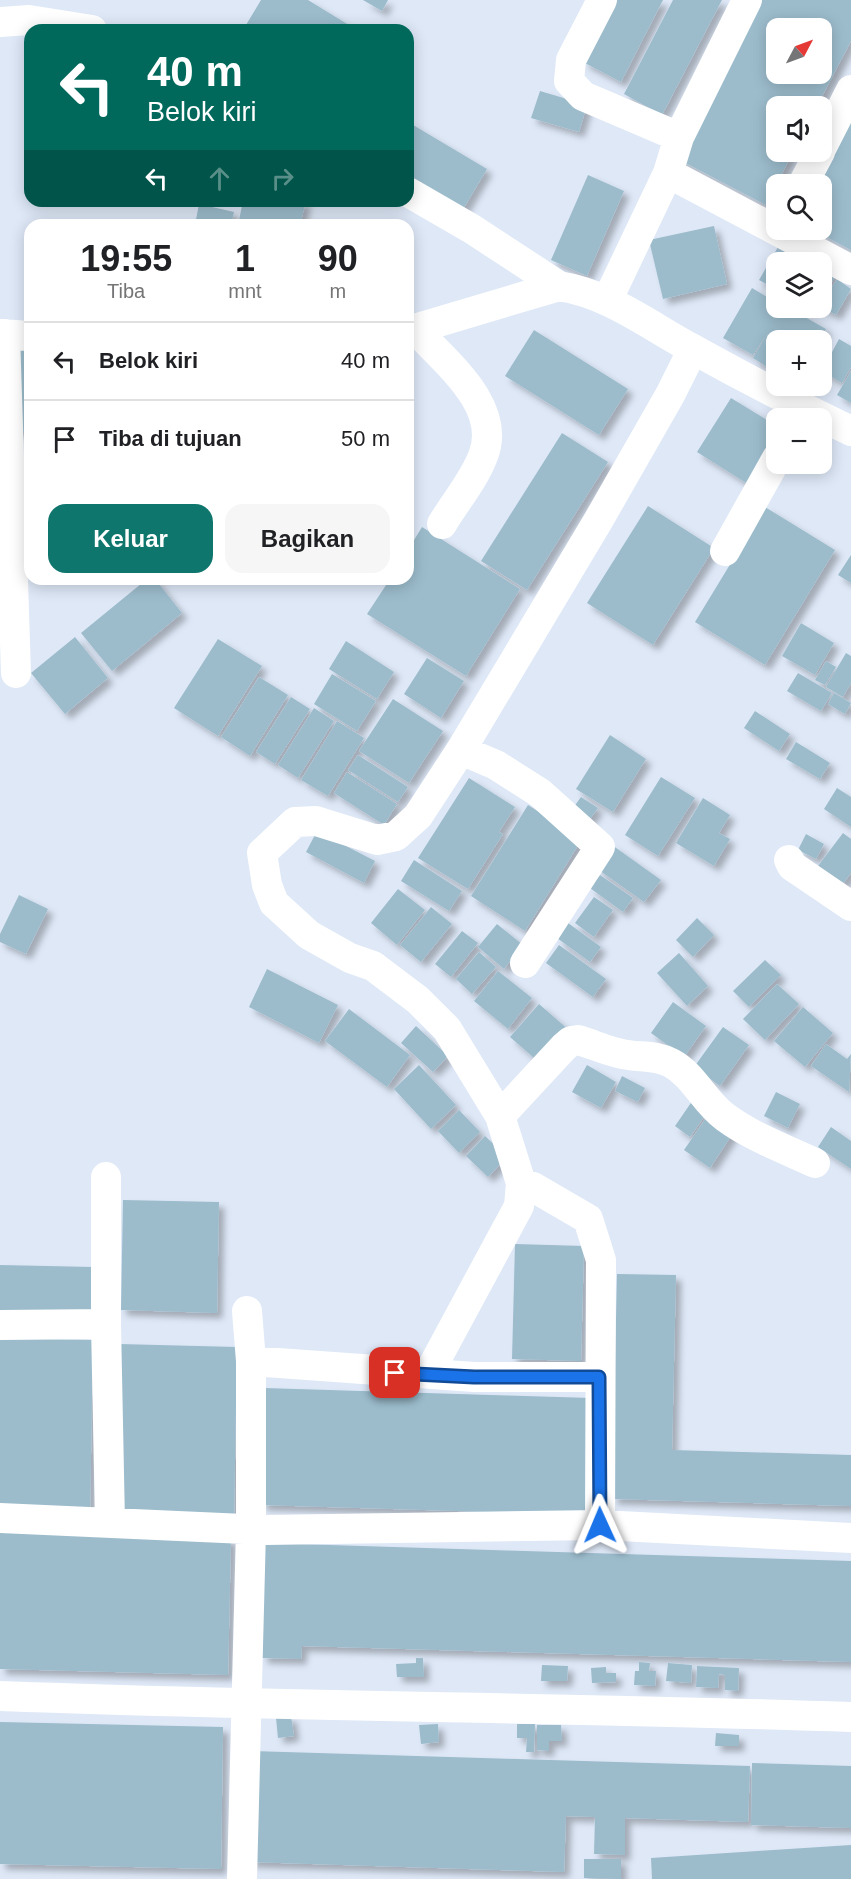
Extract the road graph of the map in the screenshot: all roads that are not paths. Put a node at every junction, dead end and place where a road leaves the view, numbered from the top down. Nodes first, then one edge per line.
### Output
1 (602, 0) edge
2 (747, 0) edge
3 (23, 14) edge
4 (66, 24) edge
5 (851, 90) edge
6 (832, 127) edge
7 (679, 137) junction
8 (668, 173) junction
9 (414, 195) edge
10 (766, 224) edge
11 (796, 240) edge
12 (851, 270) edge
13 (559, 286) junction
14 (608, 299) junction
15 (414, 329) edge
16 (414, 333) edge
17 (12, 335) edge
18 (693, 349) junction
19 (793, 408) edge
20 (832, 423) edge
21 (851, 430) edge
22 (768, 474) edge
23 (442, 524) dead end
24 (725, 550) dead end
25 (16, 673) dead end
26 (461, 750) junction
27 (789, 860) dead end
28 (851, 906) edge
29 (525, 963) dead end
30 (500, 1116) junction
31 (815, 1163) dead end
32 (106, 1177) dead end
33 (521, 1184) junction
34 (247, 1311) dead end
35 (106, 1324) junction
36 (0, 1325) edge
37 (251, 1361) junction
38 (429, 1373) junction
39 (599, 1377) junction
40 (0, 1518) edge
41 (110, 1523) junction
42 (600, 1525) junction
43 (251, 1530) junction
44 (851, 1538) edge
45 (0, 1696) edge
46 (244, 1705) junction
47 (851, 1717) edge
48 (242, 1879) edge

1 - 7 street
2 - 7 street
3 - 4 street
5 - 6 street
7 - 8 street
8 - 10 street
8 - 14 street
9 - 13 street
11 - 12 street
13 - 14 street
13 - 15 street
14 - 18 street
16 - 23 street
17 - 25 street
18 - 19 street
18 - 26 street
20 - 21 street
22 - 24 street
26 - 29 street
26 - 30 street
27 - 28 street
30 - 31 street
30 - 33 street
32 - 35 street
33 - 38 street
33 - 39 street
34 - 37 street
35 - 36 street
35 - 41 street
37 - 38 street
37 - 43 street
38 - 39 street
39 - 42 street
40 - 41 street
41 - 43 street
42 - 43 street
42 - 44 street
43 - 46 street
45 - 46 street
46 - 47 street
46 - 48 street

